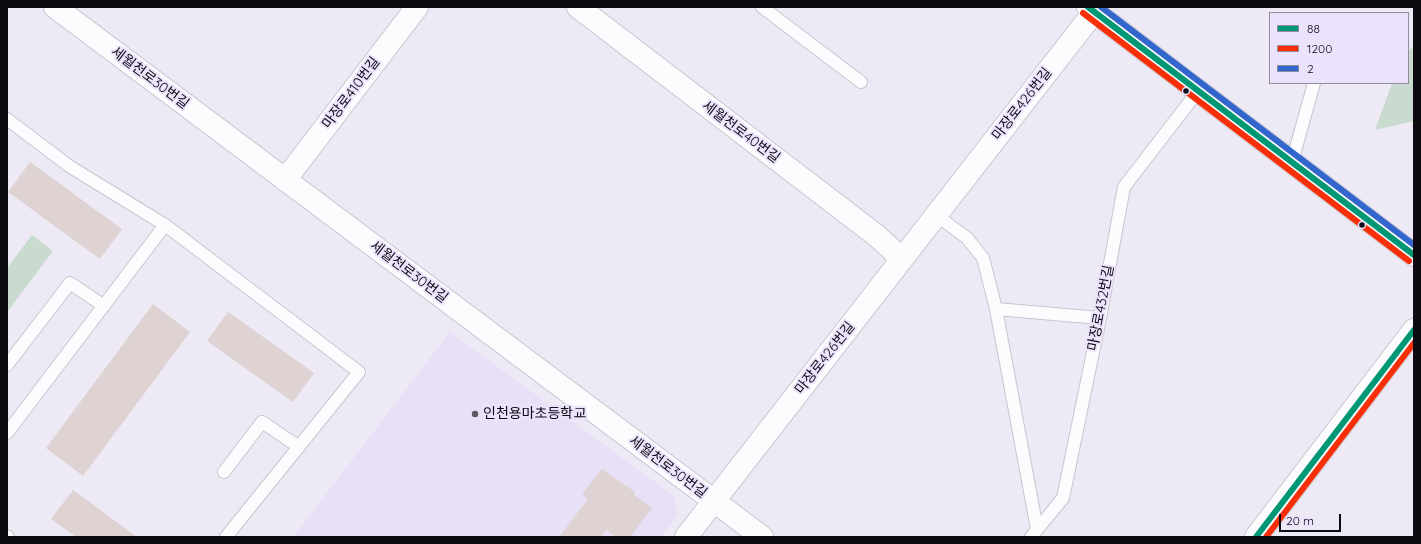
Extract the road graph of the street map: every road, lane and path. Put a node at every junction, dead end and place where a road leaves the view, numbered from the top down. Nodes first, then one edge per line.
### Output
1 (55, 7) edge
2 (417, 7) edge
3 (578, 7) edge
4 (762, 7) edge
5 (1090, 9) edge
6 (861, 82) dead end
7 (1314, 84) edge
8 (1198, 91) junction
9 (7, 119) edge
10 (1292, 162) junction
11 (285, 180) junction
12 (936, 215) junction
13 (165, 226) junction
14 (1414, 255) edge
15 (902, 259) junction
16 (104, 306) junction
17 (996, 309) junction
18 (1100, 318) junction
19 (1414, 330) edge
20 (7, 365) edge
21 (11, 419) edge
22 (7, 433) edge
23 (299, 447) junction
24 (224, 472) dead end
25 (714, 501) junction
26 (1034, 533) edge
27 (226, 537) edge
28 (686, 537) edge
29 (762, 537) edge
30 (1256, 537) edge

1 - 11 street, 세월천로30번길
2 - 11 street, 마장로410번길
3 - 15 street, 세월천로40번길
4 - 6 lane
5 - 8 street
5 - 12 street, 마장로426번길
7 - 10 lane
8 - 10 street
8 - 18 lane, 마장로432번길
9 - 13 lane
10 - 14 street
11 - 25 street, 세월천로30번길
12 - 15 street, 마장로426번길
12 - 17 lane
13 - 16 lane
13 - 23 lane
15 - 25 street, 마장로426번길
16 - 20 lane
16 - 21 lane
17 - 18 lane
17 - 26 lane
18 - 26 lane, 마장로432번길
19 - 30 street
21 - 22 lane
23 - 24 lane
23 - 27 lane
25 - 28 street, 마장로426번길
25 - 29 street, 세월천로30번길

